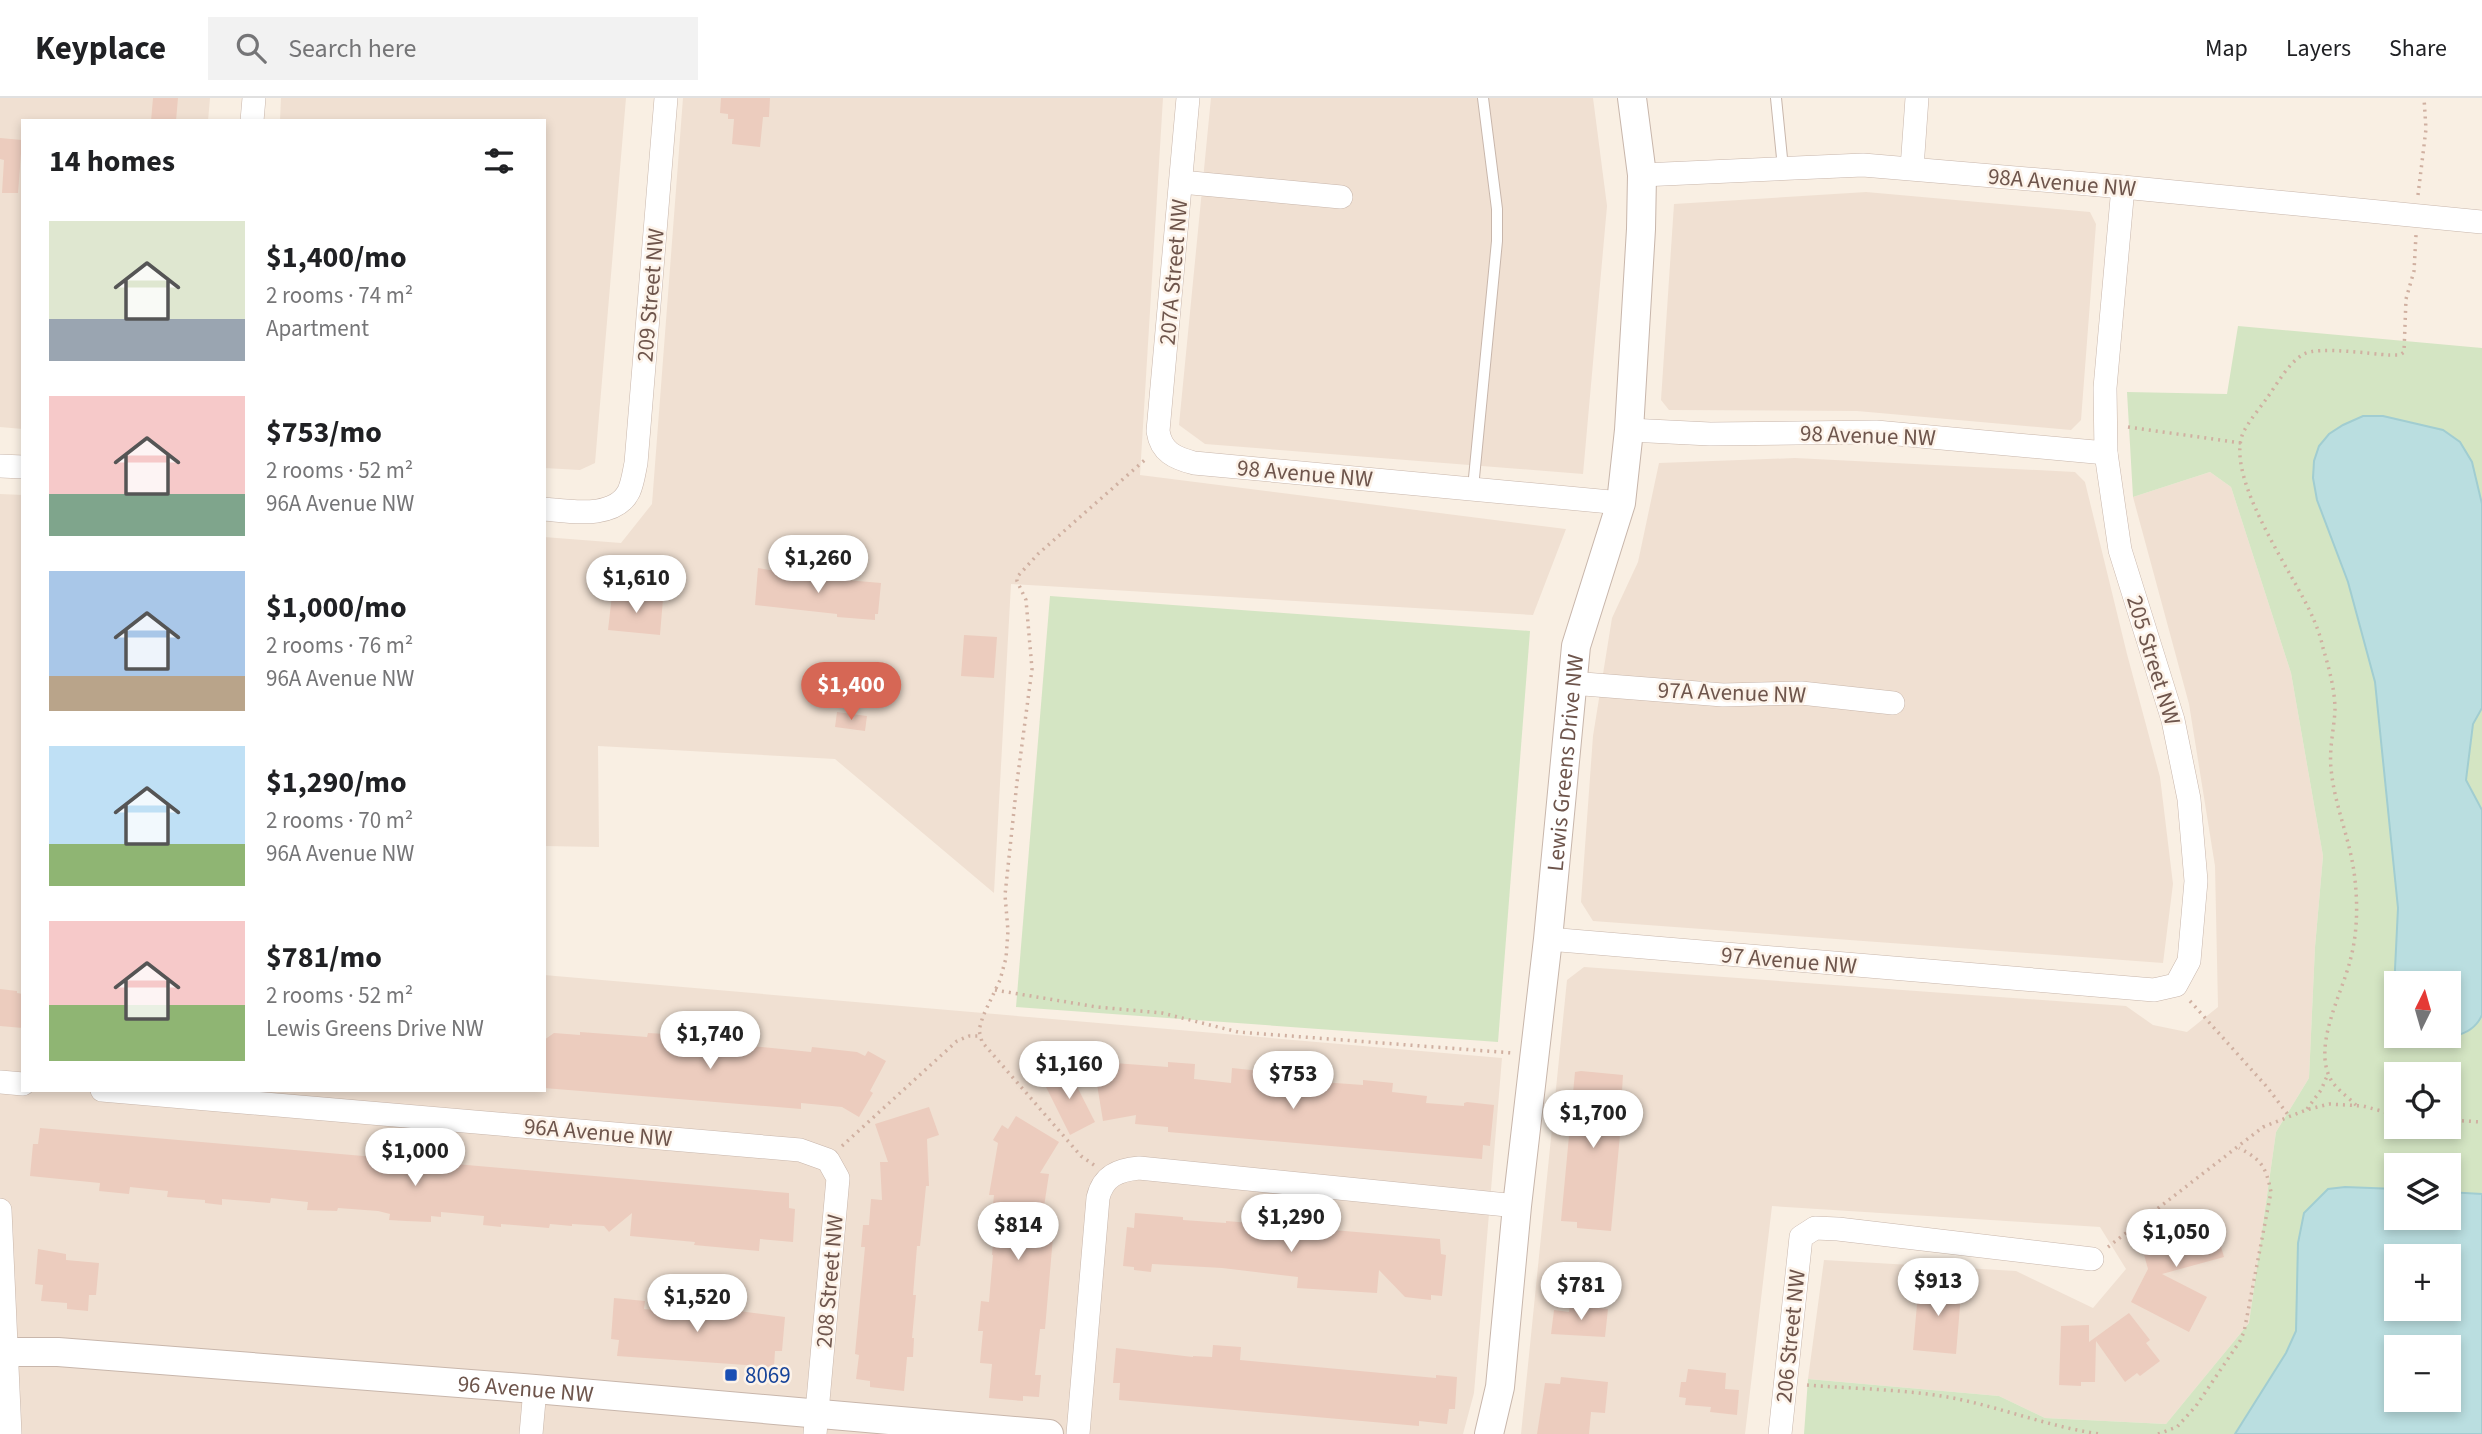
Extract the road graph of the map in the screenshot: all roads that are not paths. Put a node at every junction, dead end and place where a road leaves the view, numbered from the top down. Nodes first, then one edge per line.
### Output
1 (254, 98) edge
2 (666, 98) edge
3 (1188, 98) edge
4 (1483, 98) edge
5 (1632, 98) edge
6 (1776, 98) edge
7 (1917, 98) edge
8 (252, 119) edge
9 (1783, 168) junction
10 (1912, 168) junction
11 (1642, 175) junction
12 (1181, 182) junction
13 (2123, 187) junction
14 (1341, 197) dead end
15 (2482, 222) edge
16 (1629, 430) junction
17 (1162, 445) joint
18 (2106, 453) junction
19 (0, 466) edge
20 (21, 467) edge
21 (1473, 488) junction
22 (1621, 503) junction
23 (546, 509) edge
24 (1571, 683) junction
25 (1893, 703) dead end
26 (1548, 939) junction
27 (2030, 981) joint
28 (0, 1082) edge
29 (21, 1084) edge
30 (125, 1092) edge
31 (828, 1160) joint
32 (1517, 1206) junction
33 (0, 1210) edge
34 (2092, 1259) road end
35 (4, 1351) edge
36 (535, 1389) junction
37 (816, 1424) edge
38 (10, 1434) edge
39 (531, 1434) edge
40 (1049, 1434) edge
41 (1078, 1434) edge
42 (1489, 1434) edge
43 (1780, 1434) edge

1 - 8 street
2 - 23 street, 209 Street NW
3 - 12 street, 207A Street NW
4 - 21 lane
5 - 11 street, Lewis Greens Drive NW
6 - 9 lane
7 - 10 street
9 - 10 street, 98A Avenue NW
9 - 11 street, 98A Avenue NW
10 - 13 street, 98A Avenue NW
11 - 16 street, Lewis Greens Drive NW
12 - 14 street
12 - 17 street, 207A Street NW
13 - 15 street, 98A Avenue NW
13 - 18 street, 205 Street NW
16 - 18 street, 98 Avenue NW
16 - 22 street, Lewis Greens Drive NW
17 - 21 street, 98 Avenue NW
18 - 27 street, 205 Street NW
19 - 20 street
21 - 22 street, 98 Avenue NW
22 - 24 street, Lewis Greens Drive NW
24 - 25 street, 97A Avenue NW
24 - 26 street, Lewis Greens Drive NW
26 - 27 street, 97 Avenue NW
26 - 32 street, Lewis Greens Drive NW
28 - 29 street
30 - 31 street, 96A Avenue NW
31 - 37 street, 208 Street NW
32 - 41 street
32 - 42 street, Lewis Greens Drive NW
33 - 35 street
34 - 43 street, 206 Street NW
35 - 36 street, 96 Avenue NW
35 - 38 street
36 - 37 street, 96 Avenue NW
36 - 39 street
37 - 40 street, 96 Avenue NW

